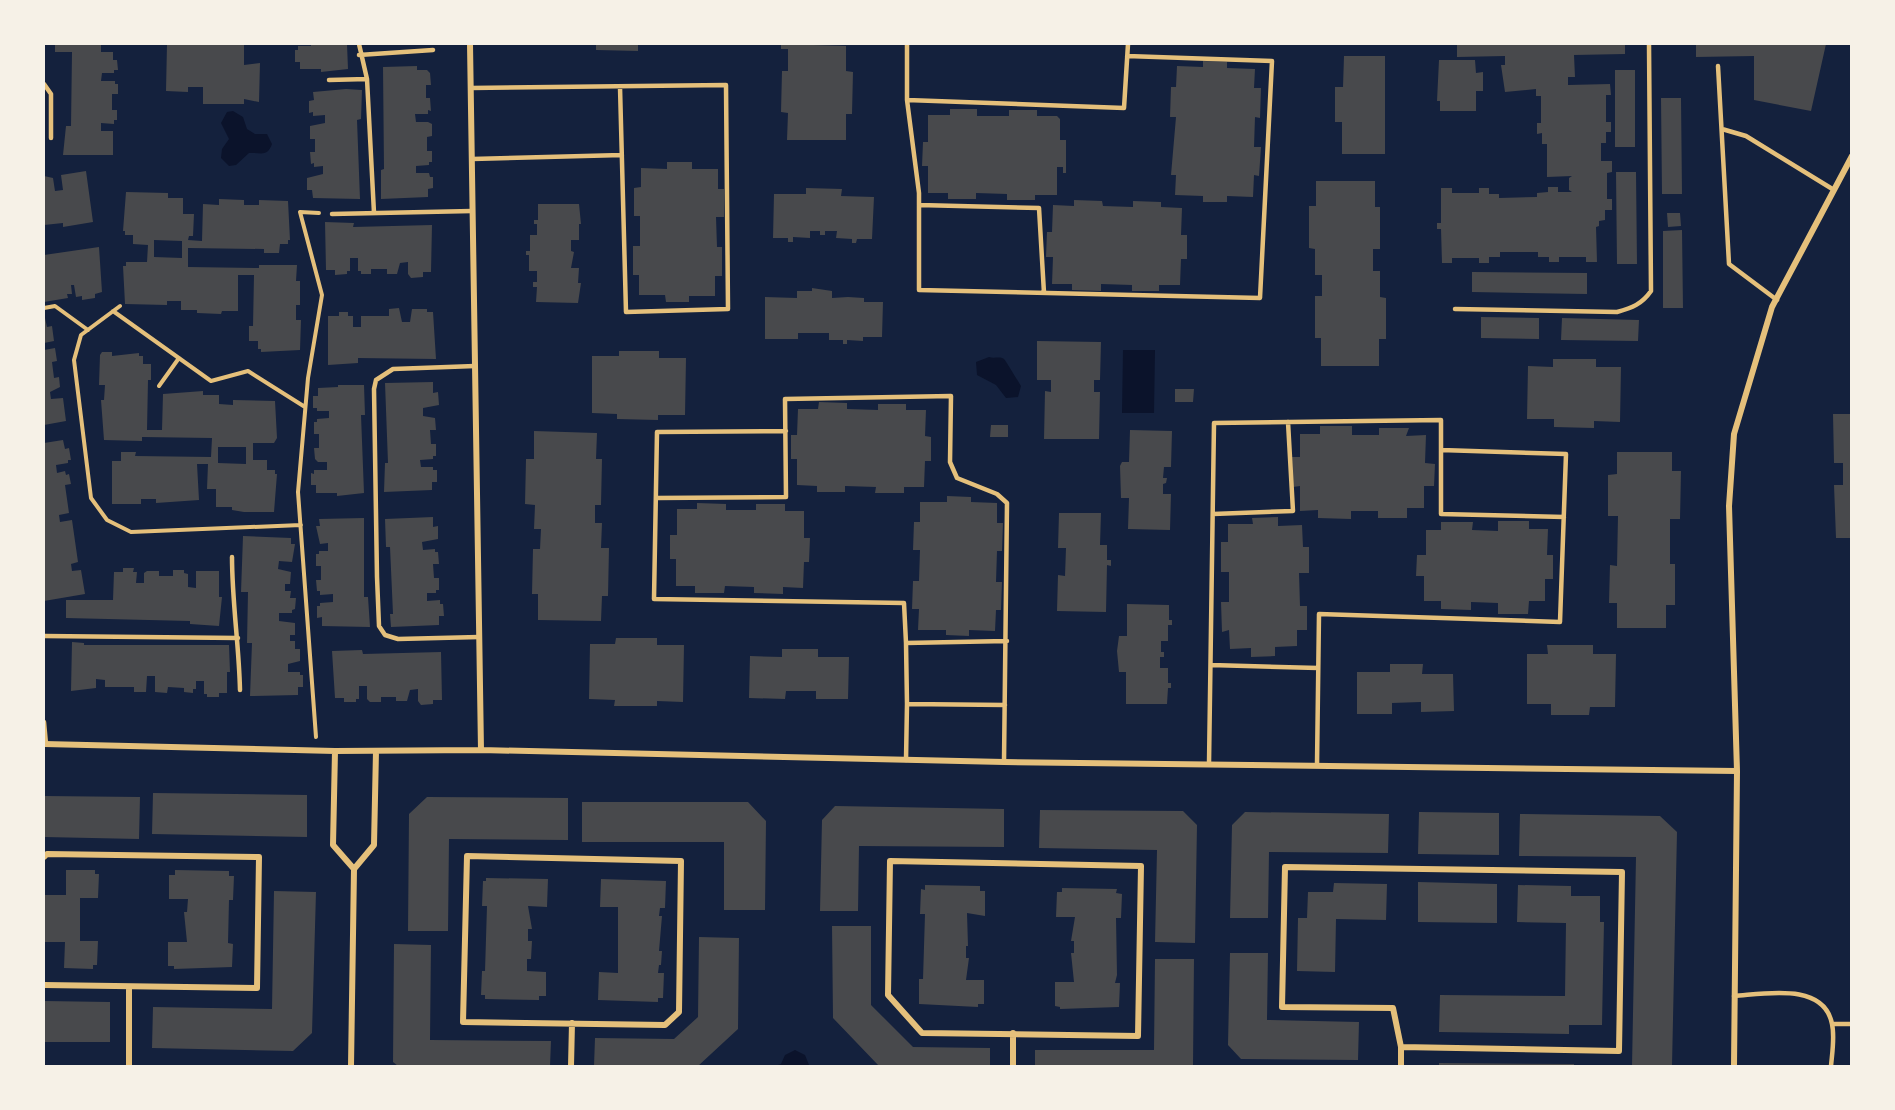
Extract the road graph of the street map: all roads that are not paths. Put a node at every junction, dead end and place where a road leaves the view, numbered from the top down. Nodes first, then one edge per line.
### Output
1 (358, 44) edge
2 (470, 44) edge
3 (907, 44) edge
4 (1128, 44) edge
5 (1649, 44) edge
6 (433, 50) dead end
7 (359, 55) junction
8 (1127, 56) junction
9 (1718, 66) dead end
10 (368, 78) junction
11 (329, 80) dead end
12 (44, 84) edge
13 (620, 87) junction
14 (471, 88) junction
15 (907, 100) junction
16 (1722, 129) junction
17 (51, 138) dead end
18 (622, 155) junction
19 (1851, 156) edge
20 (472, 159) junction
21 (1834, 190) junction
22 (919, 205) junction
23 (472, 211) junction
24 (374, 213) junction
25 (332, 214) road end
26 (1044, 293) junction
27 (1777, 300) junction
28 (1455, 309) dead end
29 (475, 366) junction
30 (1288, 422) junction
31 (786, 432) junction
32 (1441, 450) junction
33 (656, 498) junction
34 (1213, 514) junction
35 (1564, 517) junction
36 (232, 557) dead end
37 (44, 636) edge
38 (479, 637) junction
39 (238, 638) junction
40 (1007, 641) junction
41 (906, 643) junction
42 (1211, 665) junction
43 (1318, 668) junction
44 (240, 690) dead end
45 (907, 704) junction
46 (1005, 705) junction
47 (44, 722) edge
48 (45, 744) edge
49 (481, 750) junction
50 (335, 751) junction
51 (376, 751) junction
52 (906, 760) junction
53 (1004, 762) junction
54 (1209, 764) junction
55 (1317, 765) junction
56 (1737, 771) junction
57 (44, 856) edge
58 (354, 869) junction
59 (44, 985) edge
60 (129, 987) junction
61 (1734, 996) junction
62 (572, 1023) junction
63 (1832, 1024) junction
64 (1851, 1024) edge
65 (1013, 1033) junction
66 (1401, 1047) junction
67 (129, 1066) edge
68 (351, 1066) edge
69 (571, 1066) edge
70 (1013, 1066) edge
71 (1401, 1066) edge
72 (1734, 1066) edge
73 (1832, 1066) edge

1 - 7 lane
2 - 14 street
3 - 15 lane
4 - 8 lane
5 - 28 lane
6 - 7 lane
7 - 10 lane
8 - 15 lane
8 - 26 lane
9 - 16 lane
10 - 11 lane
10 - 24 lane
12 - 17 lane
13 - 14 lane
13 - 18 lane
13 - 18 lane
14 - 20 street
15 - 22 lane
16 - 21 lane
16 - 27 lane
18 - 20 lane
19 - 21 street
20 - 23 street
21 - 27 street
22 - 26 lane
22 - 26 lane
23 - 24 lane
23 - 29 street
24 - 25 lane
27 - 56 street
29 - 38 street
29 - 38 lane
30 - 32 lane
30 - 34 lane
30 - 34 lane
31 - 33 lane
31 - 33 lane
31 - 40 lane
32 - 35 lane
32 - 35 lane
33 - 41 lane
34 - 42 lane
35 - 43 lane
36 - 39 lane
37 - 39 lane
38 - 49 street
39 - 44 lane
40 - 41 lane
40 - 46 lane
41 - 45 lane
42 - 43 lane
42 - 54 lane
43 - 55 lane
45 - 46 lane
45 - 52 lane
46 - 53 lane
47 - 48 lane
48 - 50 street
49 - 51 street
49 - 52 street
50 - 51 street
50 - 58 street
51 - 58 street
52 - 53 street
53 - 54 street
54 - 55 street
55 - 56 street
56 - 61 street
57 - 60 street
58 - 68 street
59 - 60 street
60 - 67 street
61 - 63 lane
61 - 72 street
62 - 62 street
62 - 69 street
63 - 64 lane
63 - 73 lane
65 - 65 street
65 - 70 street
66 - 66 street
66 - 71 street

